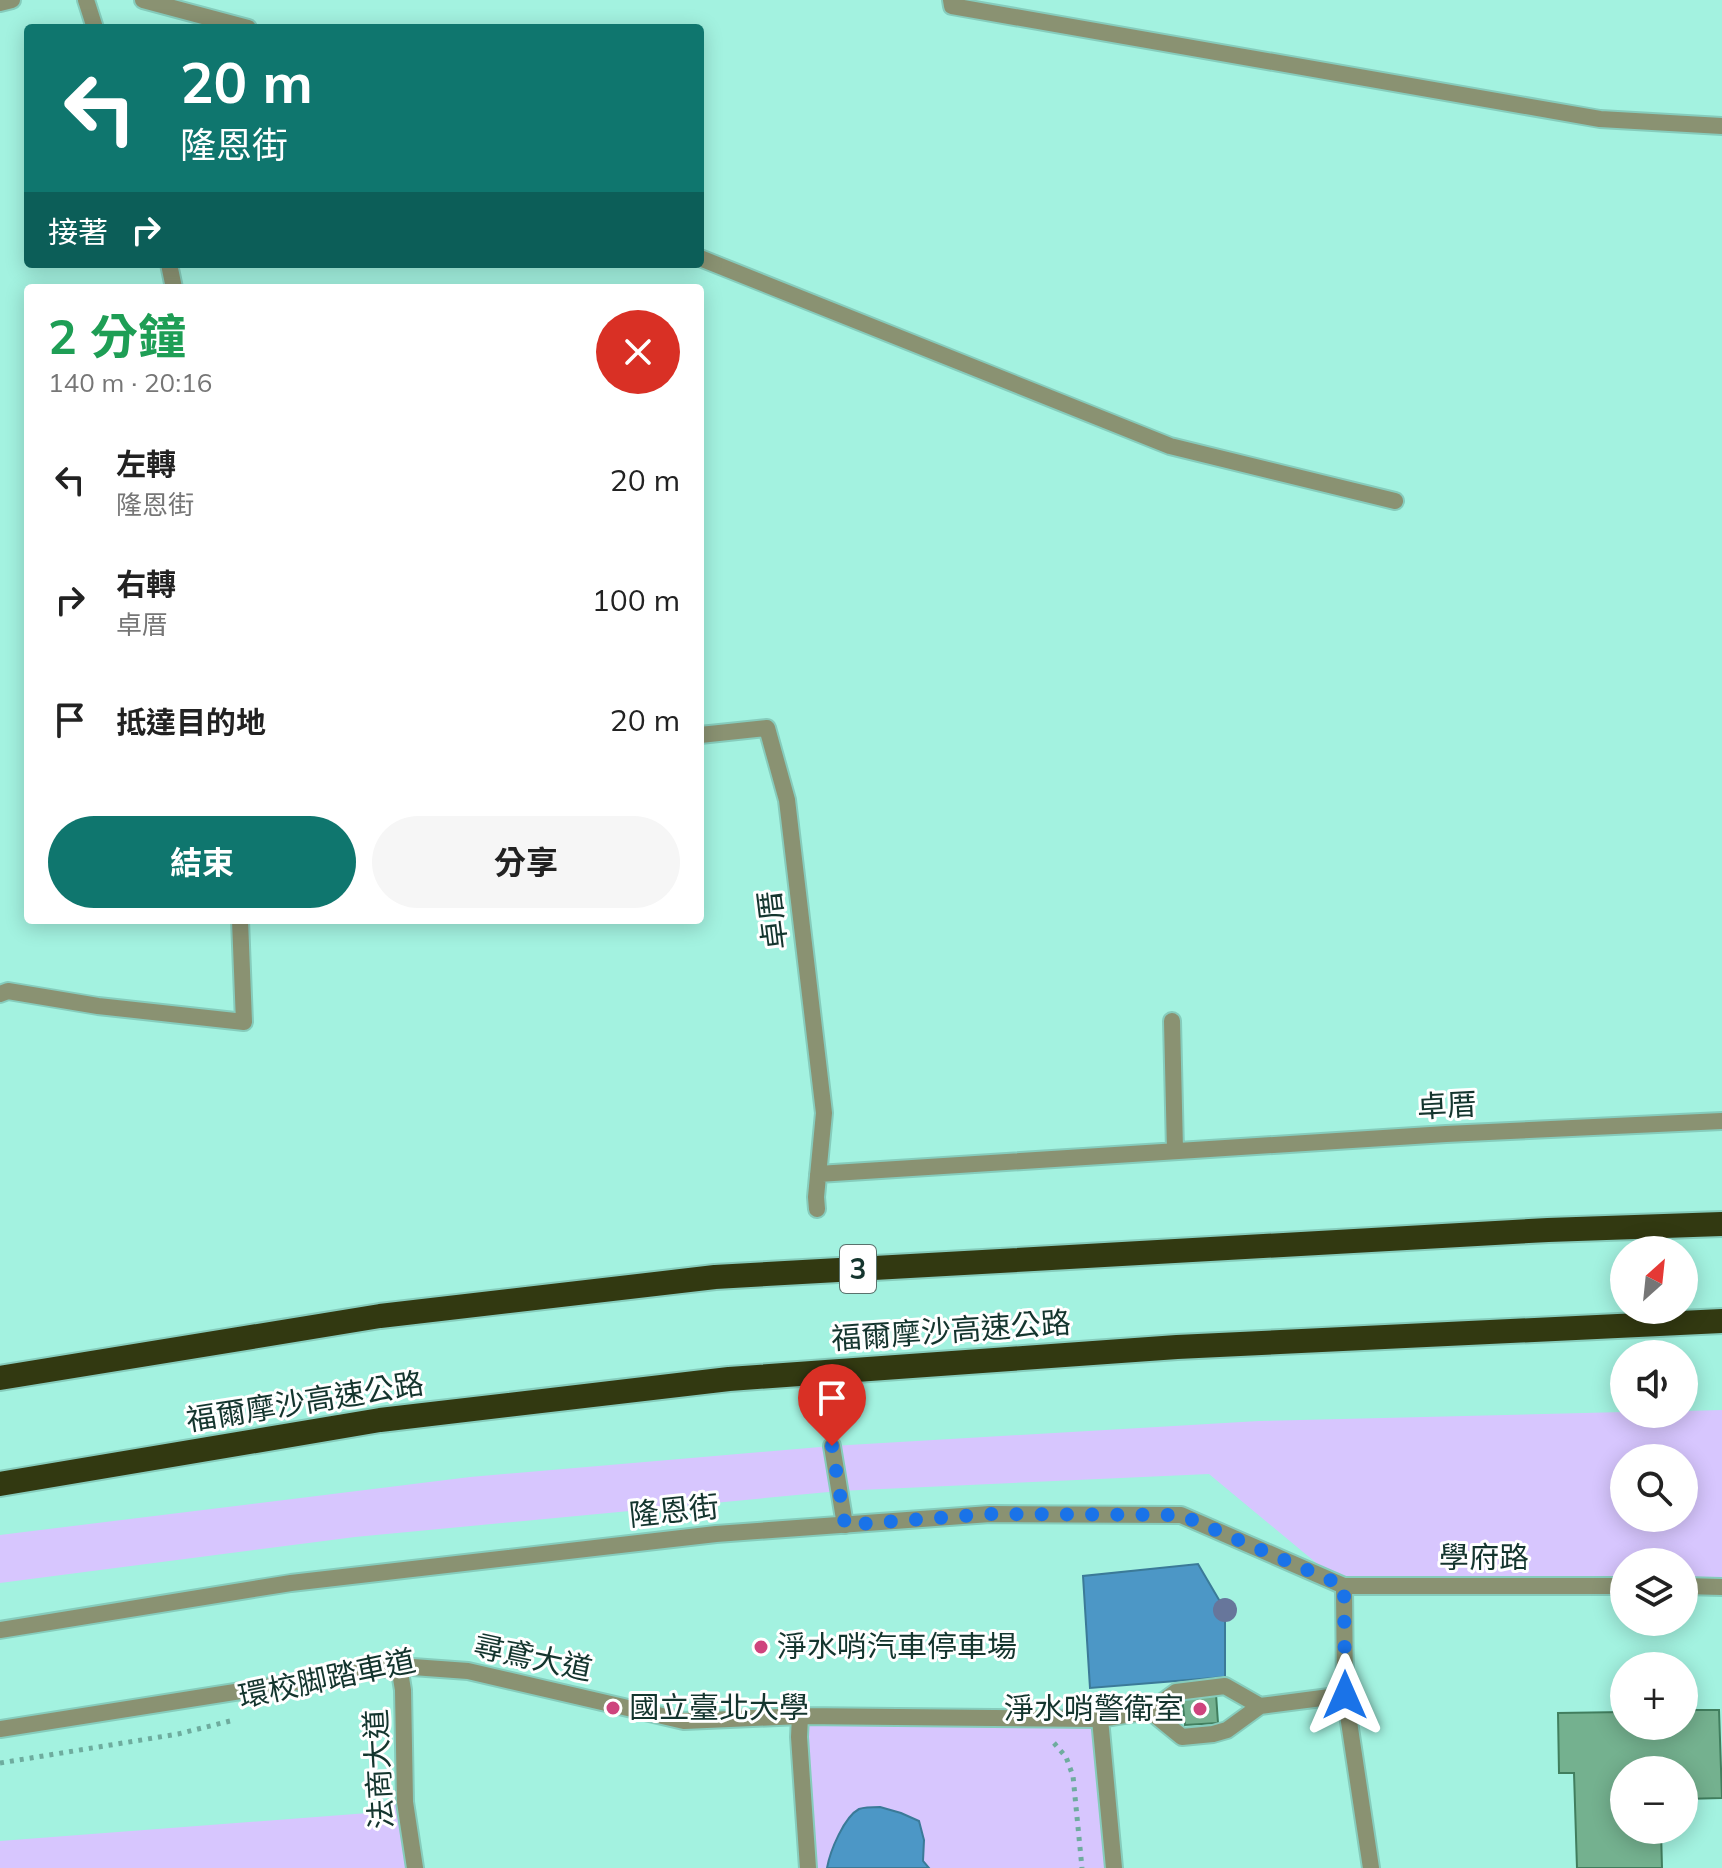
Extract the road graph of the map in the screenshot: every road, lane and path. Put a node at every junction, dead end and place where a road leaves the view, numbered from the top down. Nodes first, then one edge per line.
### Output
1 (12, 0) edge
2 (86, 0) edge
3 (143, 0) edge
4 (951, 0) edge
5 (0, 3) edge
6 (94, 24) edge
7 (233, 24) edge
8 (1722, 126) edge
9 (704, 260) edge
10 (1395, 501) dead end
11 (704, 735) edge
12 (240, 924) edge
13 (0, 994) edge
14 (1172, 1021) dead end
15 (1722, 1121) edge
16 (1175, 1151) junction
17 (818, 1174) junction
18 (817, 1209) dead end
19 (1722, 1224) edge
20 (1722, 1321) edge
21 (0, 1378) edge
22 (832, 1446) dead end
23 (0, 1484) edge
24 (845, 1525) junction
25 (1344, 1586) junction
26 (1610, 1586) edge
27 (1698, 1586) edge
28 (1722, 1587) edge
29 (0, 1630) edge
30 (399, 1666) junction
31 (1345, 1695) junction
32 (1260, 1706) junction
33 (1150, 1711) junction
34 (800, 1716) junction
35 (1100, 1719) junction
36 (238, 1720) dead end
37 (0, 1729) edge
38 (1051, 1740) dead end
39 (0, 1763) edge
40 (415, 1868) edge
41 (808, 1868) edge
42 (1082, 1868) edge
43 (1114, 1868) edge
44 (1371, 1868) edge

1 - 5 street
2 - 6 street
3 - 7 street
4 - 8 street
9 - 10 street
11 - 17 street, 卓厝
12 - 13 street
14 - 16 street
15 - 16 street, 卓厝
16 - 17 street, 卓厝
17 - 18 street, 卓厝
19 - 21 highway, 3
20 - 23 highway, 福爾摩沙高速公路
22 - 24 street
24 - 25 street, 隆恩街
24 - 29 street, 隆恩街
25 - 26 street, 學府路
25 - 31 street
27 - 28 street
30 - 34 street, 尋鳶大道
30 - 37 street, 尋鳶大道
30 - 40 street, 法商大道
31 - 32 street
31 - 44 street
32 - 33 street
32 - 33 street
33 - 35 street, 尋鳶大道
34 - 35 street, 尋鳶大道
34 - 41 street
35 - 43 street
36 - 39 path, 環校脚踏車道
38 - 42 path

